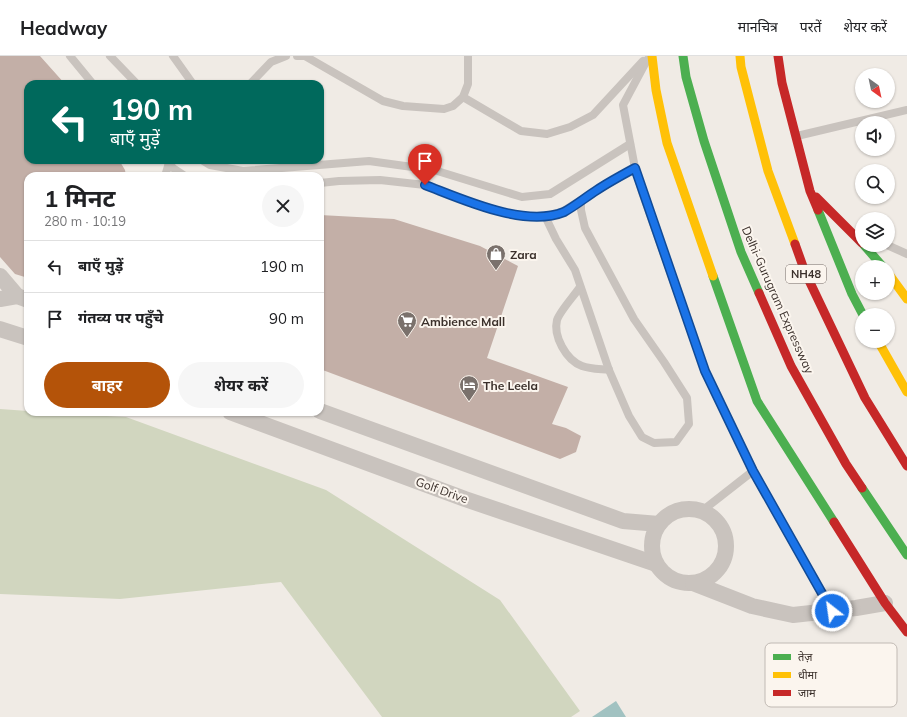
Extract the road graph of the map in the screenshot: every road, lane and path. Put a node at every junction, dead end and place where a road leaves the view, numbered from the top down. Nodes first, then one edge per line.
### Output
1 (70, 56) edge
2 (110, 56) edge
3 (173, 56) edge
4 (286, 56) edge
5 (297, 56) edge
6 (468, 56) edge
7 (649, 56) edge
8 (683, 56) edge
9 (740, 56) edge
10 (778, 56) edge
11 (90, 80) edge
12 (133, 80) edge
13 (190, 80) edge
14 (254, 80) edge
15 (463, 97) junction
16 (907, 110) edge
17 (796, 136) junction
18 (630, 144) junction
19 (170, 164) edge
20 (208, 164) edge
21 (635, 168) junction
22 (178, 172) edge
23 (324, 182) edge
24 (810, 191) junction
25 (581, 200) junction
26 (545, 216) junction
27 (846, 227) junction
28 (855, 231) edge
29 (855, 236) edge
30 (895, 248) edge
31 (870, 252) edge
32 (907, 254) edge
33 (877, 260) edge
34 (0, 276) edge
35 (895, 283) edge
36 (580, 288) junction
37 (23, 298) edge
38 (0, 299) edge
39 (907, 299) edge
40 (859, 308) edge
41 (0, 329) edge
42 (24, 337) edge
43 (882, 348) edge
44 (609, 370) junction
45 (907, 392) edge
46 (324, 412) edge
47 (241, 416) edge
48 (907, 466) edge
49 (753, 471) junction
50 (702, 511) junction
51 (659, 524) junction
52 (907, 555) edge
53 (656, 564) junction
54 (693, 583) junction
55 (885, 603) junction
56 (832, 611) junction
57 (907, 632) edge

1 - 11 lane
2 - 12 lane
3 - 13 lane
4 - 14 lane
5 - 15 lane
6 - 15 lane
7 - 15 lane
7 - 18 lane
7 - 55 main road
8 - 52 main road, Delhi-Gurugram Expressway
9 - 48 main road, NH48
10 - 17 main road
16 - 17 lane
17 - 24 main road
18 - 20 lane
18 - 21 lane
19 - 22 lane
21 - 25 lane
21 - 49 lane
23 - 26 lane
24 - 27 main road
24 - 40 main road
25 - 26 lane
25 - 44 lane
26 - 36 lane
27 - 28 lane
27 - 29 main road
30 - 32 lane
31 - 33 main road
34 - 37 street
35 - 39 main road
36 - 44 lane
36 - 44 lane
37 - 38 street
41 - 42 street
43 - 45 main road
46 - 51 street
47 - 53 street, Golf Drive
49 - 50 lane
49 - 56 lane
50 - 51 street
50 - 54 street
51 - 53 street
53 - 54 street
54 - 56 street
55 - 56 street
55 - 57 main road

